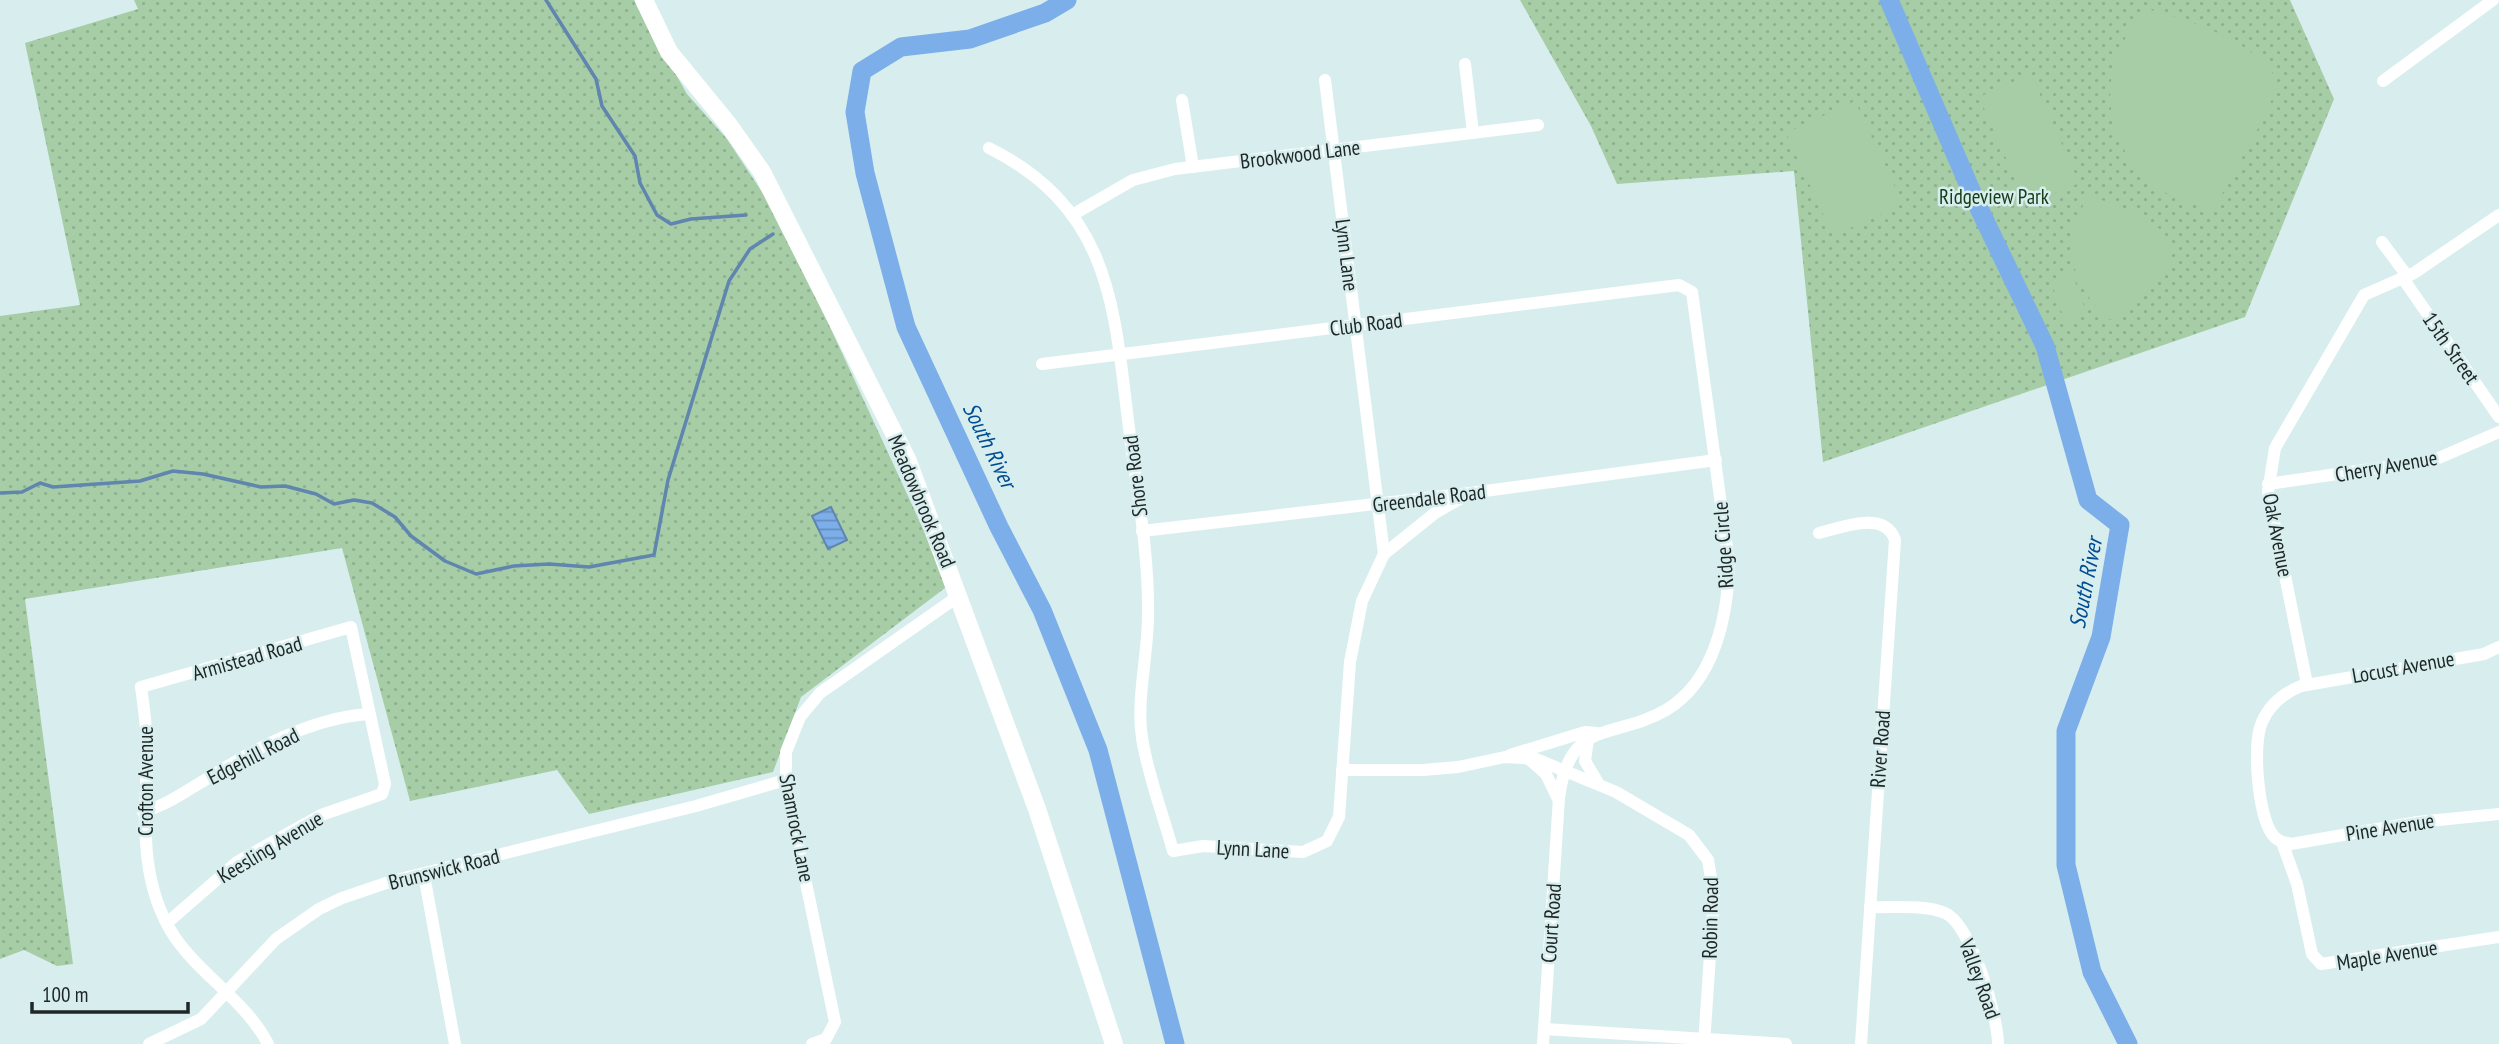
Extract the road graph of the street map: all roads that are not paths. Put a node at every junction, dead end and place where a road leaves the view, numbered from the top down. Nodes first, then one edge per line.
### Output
1 (644, 0) edge
2 (2493, 0) edge
3 (1465, 64) dead end
4 (1325, 80) dead end
5 (2383, 81) dead end
6 (1182, 100) dead end
7 (1538, 125) dead end
8 (1473, 133) junction
9 (989, 148) dead end
10 (1333, 150) junction
11 (1193, 167) junction
12 (1072, 215) junction
13 (2499, 215) edge
14 (2382, 242) dead end
15 (2406, 278) junction
16 (1690, 290) joint
17 (1356, 325) junction
18 (1120, 355) junction
19 (1042, 365) dead end
20 (2499, 417) edge
21 (2499, 432) edge
22 (1716, 460) junction
23 (2268, 484) junction
24 (1471, 494) junction
25 (1378, 505) junction
26 (1142, 531) junction
27 (1819, 533) dead end
28 (1384, 554) junction
29 (960, 594) junction
30 (351, 627) joint
31 (2499, 647) edge
32 (2307, 684) junction
33 (141, 687) joint
34 (368, 714) junction
35 (1592, 736) junction
36 (1505, 757) junction
37 (1526, 757) junction
38 (1566, 769) junction
39 (1342, 770) junction
40 (1585, 777) junction
41 (785, 780) junction
42 (1599, 784) junction
43 (1558, 800) junction
44 (144, 812) junction
45 (2499, 814) edge
46 (2281, 842) junction
47 (1173, 851) joint
48 (424, 875) junction
49 (1870, 908) junction
50 (167, 923) junction
51 (2499, 937) edge
52 (227, 993) junction
53 (1544, 1029) junction
54 (1704, 1041) edge
55 (149, 1044) edge
56 (268, 1044) edge
57 (456, 1044) edge
58 (812, 1044) edge
59 (1115, 1044) edge
60 (1543, 1044) edge
61 (1786, 1044) edge
62 (1861, 1044) edge
63 (1998, 1044) edge

1 - 29 street, Meadowbrook Road
2 - 5 street
3 - 8 street
4 - 10 street, Lynn Lane
6 - 11 street
7 - 8 street, Brookwood Lane
8 - 10 street, Brookwood Lane
9 - 12 street, Shore Road
10 - 11 street, Brookwood Lane
10 - 17 street, Lynn Lane
11 - 12 street, Brookwood Lane
12 - 18 street, Shore Road
13 - 15 street, Oak Avenue
14 - 15 street, 15th Street
15 - 20 street, 15th Street
15 - 23 street, Oak Avenue
16 - 17 street, Club Road
16 - 22 street, Ridge Circle
17 - 18 street, Club Road
17 - 25 street, Lynn Lane
18 - 19 street, Club Road
18 - 26 street, Shore Road
21 - 23 street, Cherry Avenue
22 - 24 street, Greendale Road
22 - 35 street, Ridge Circle
23 - 32 street, Oak Avenue
24 - 25 street, Greendale Road
24 - 28 street, Lynn Lane
25 - 26 street, Greendale Road
25 - 28 street, Lynn Lane
26 - 47 street, Shore Road
27 - 49 street, River Road
28 - 39 street, Lynn Lane
29 - 41 street, Shamrock Lane
29 - 59 street, Meadowbrook Road
30 - 33 street, Armistead Road
30 - 34 street, Keesling Avenue
31 - 32 street, Locust Avenue
32 - 46 street
33 - 44 street, Crofton Avenue
34 - 44 street, Edgehill Road
34 - 50 street, Keesling Avenue
35 - 36 street, Ridge Circle
35 - 38 street
35 - 42 street
36 - 37 street, Ridge Circle
36 - 39 street, Ridge Circle
37 - 38 street, Ridge Circle
37 - 43 street
38 - 40 street, Robin Road
38 - 43 street, Court Road
39 - 47 street, Lynn Lane
40 - 42 street, Robin Road
40 - 43 street
41 - 48 street, Brunswick Road
41 - 58 street, Shamrock Lane
42 - 54 street, Robin Road
43 - 53 street, Court Road
44 - 50 street, Crofton Avenue
45 - 46 street, Pine Avenue
46 - 51 street, Maple Avenue
48 - 52 street, Brunswick Road
48 - 57 street
49 - 62 street, River Road
49 - 63 street, Valley Road
50 - 52 street, Crofton Avenue
52 - 55 street, Brunswick Road
52 - 56 street, Crofton Avenue
53 - 54 street
53 - 60 street, Court Road
54 - 61 street

